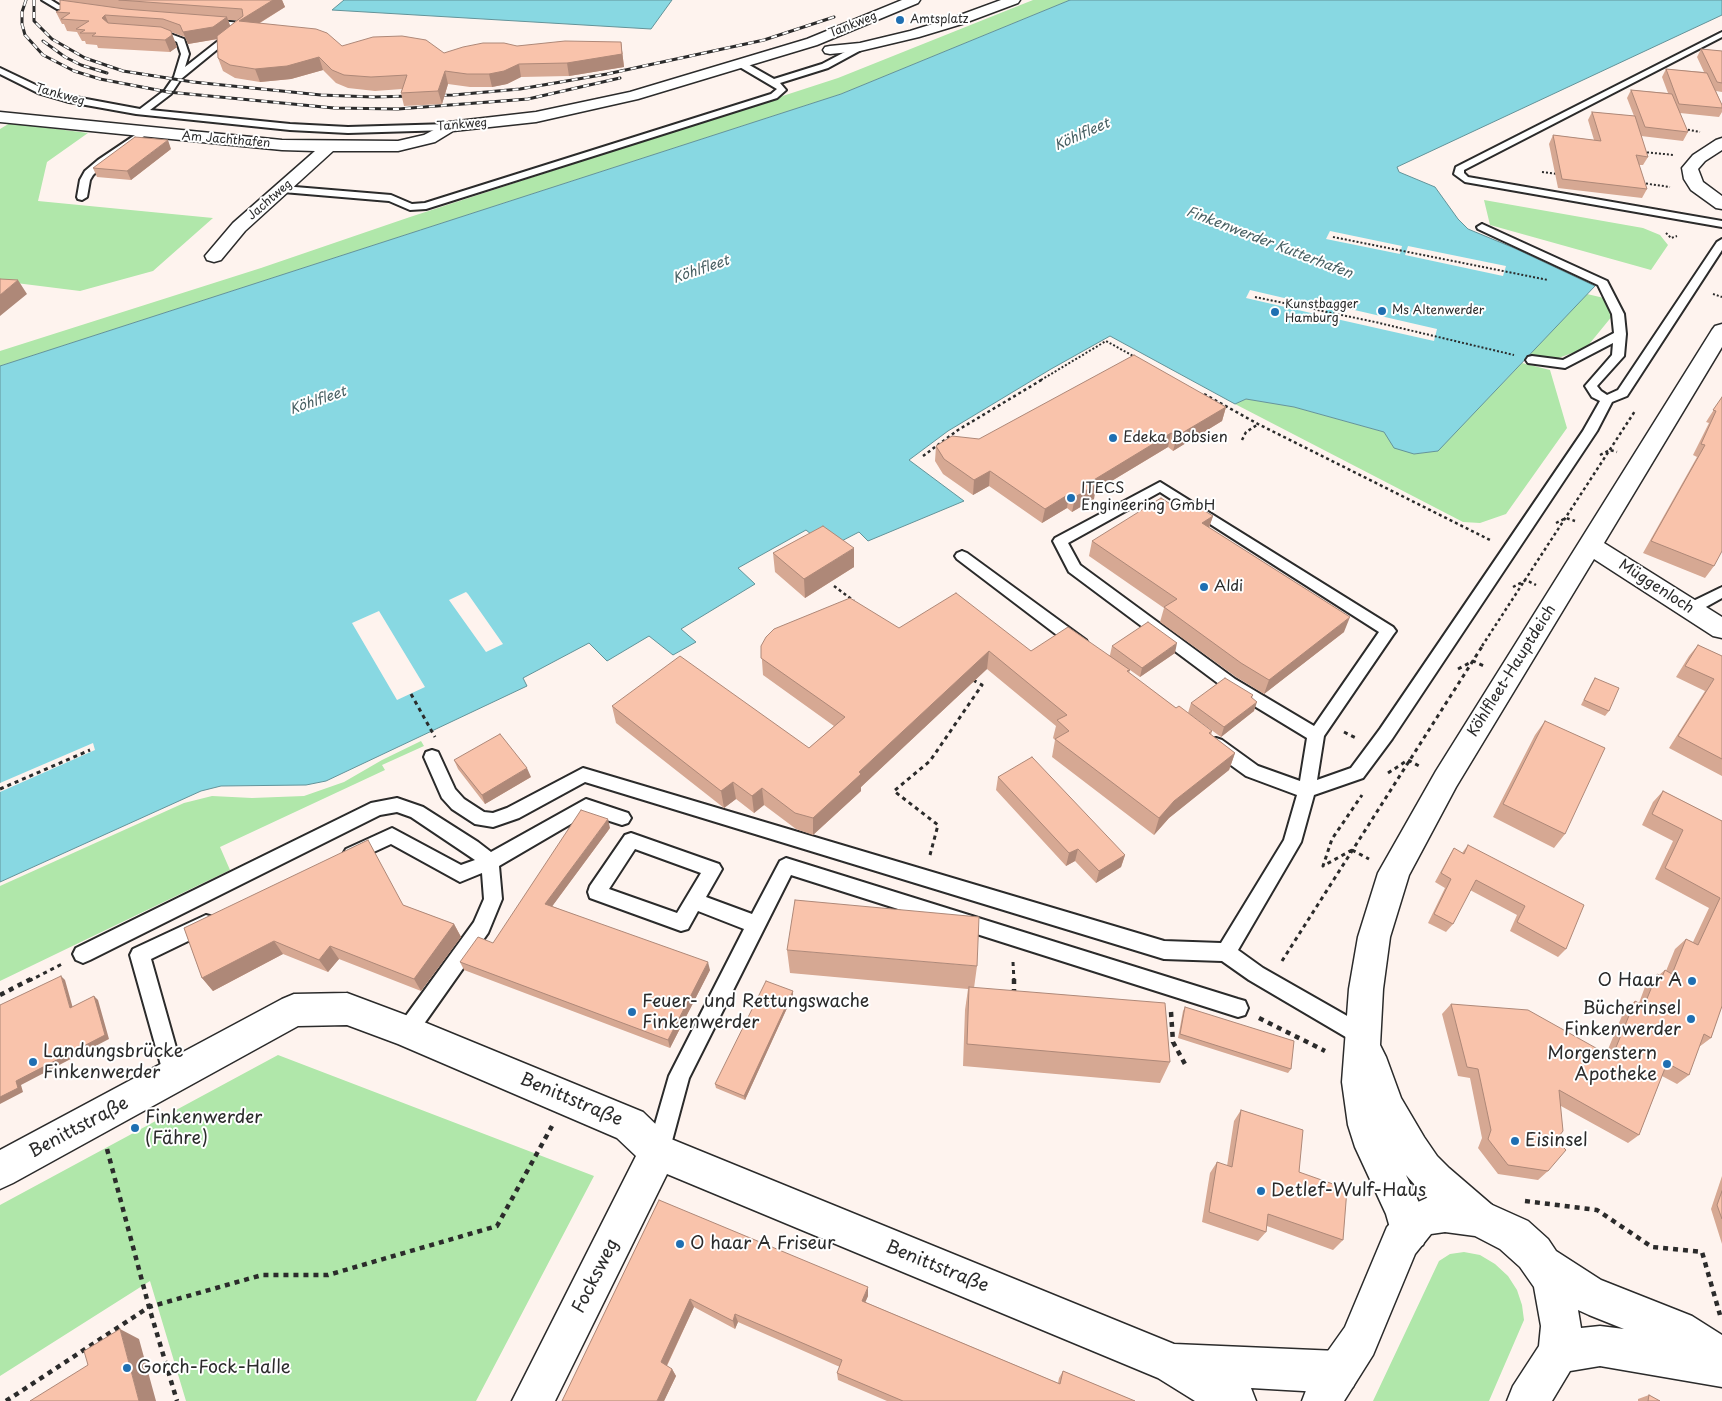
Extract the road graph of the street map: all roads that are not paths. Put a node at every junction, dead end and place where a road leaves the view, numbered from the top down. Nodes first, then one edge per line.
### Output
1 (46, 0) edge
2 (913, 0) edge
3 (1013, 0) edge
4 (92, 12) edge
5 (196, 22) edge
6 (140, 33) edge
7 (1722, 34) edge
8 (860, 47) junction
9 (830, 50) dead end
10 (741, 64) junction
11 (0, 71) edge
12 (178, 77) junction
13 (773, 82) junction
14 (143, 112) junction
15 (0, 118) edge
16 (449, 127) junction
17 (144, 132) junction
18 (1722, 144) edge
19 (328, 147) junction
20 (283, 189) junction
21 (82, 197) dead end
22 (1722, 204) edge
23 (1722, 224) edge
24 (1482, 227) dead end
25 (1722, 242) edge
26 (214, 256) dead end
27 (1722, 330) edge
28 (1620, 334) junction
29 (1532, 360) road end
30 (1608, 400) junction
31 (1590, 545) junction
32 (962, 556) dead end
33 (1722, 592) edge
34 (1690, 609) junction
35 (1722, 629) edge
36 (1090, 651) edge
37 (1320, 729) junction
38 (1207, 738) edge
39 (432, 756) dead end
40 (1307, 791) junction
41 (622, 818) dead end
42 (338, 860) edge
43 (490, 862) junction
44 (695, 901) junction
45 (221, 916) edge
46 (757, 925) junction
47 (1226, 952) junction
48 (83, 954) road end
49 (1238, 1008) road end
50 (407, 1031) junction
51 (1363, 1036) junction
52 (174, 1076) junction
53 (658, 1152) junction
54 (0, 1170) edge
55 (1478, 1218) junction
56 (1408, 1231) junction
57 (1543, 1265) junction
58 (1556, 1355) junction
59 (1722, 1359) edge
60 (1172, 1364) junction
61 (1722, 1366) edge
62 (1331, 1387) edge
63 (534, 1401) edge
64 (1235, 1401) edge
65 (1528, 1401) edge

1 - 4 lane
2 - 10 street, Tankweg
3 - 8 street
5 - 12 lane
6 - 12 lane
7 - 23 lane
8 - 9 street
8 - 13 lane
10 - 13 lane
10 - 16 street, Tankweg
11 - 14 lane, Tankweg
12 - 14 lane
13 - 20 lane
14 - 16 lane, Tankweg
15 - 17 street, Am Jachthafen
16 - 19 street, Am Jachthafen
17 - 19 street, Am Jachthafen
17 - 21 lane
18 - 22 street
19 - 20 street, Jachtweg
20 - 26 street, Jachtweg
24 - 28 lane
25 - 30 lane
27 - 31 street, Köhlfleet-Hauptdeich
28 - 29 lane
28 - 30 lane
30 - 40 lane
31 - 34 street, Müggenloch
31 - 51 street, Köhlfleet-Hauptdeich
32 - 36 lane
33 - 34 lane
34 - 35 street, Müggenloch
37 - 37 lane
37 - 40 lane
38 - 40 lane
39 - 47 lane
40 - 47 lane
41 - 43 lane
42 - 43 lane
43 - 48 lane
43 - 50 lane
44 - 44 lane
44 - 46 lane
45 - 52 lane
46 - 49 lane
46 - 53 lane
47 - 51 lane
50 - 52 street, Benittstraße
50 - 53 street, Benittstraße
51 - 55 street, Köhlfleet-Hauptdeich
51 - 56 street, Köhlfleet-Hauptdeich
52 - 54 street, Benittstraße
53 - 60 street, Benittstraße
53 - 63 street, Focksweg
55 - 56 street
55 - 57 street
56 - 62 street
57 - 58 street
57 - 59 street
58 - 61 street
58 - 65 street
60 - 62 street, Benittstraße
60 - 64 street, Benittstraße

